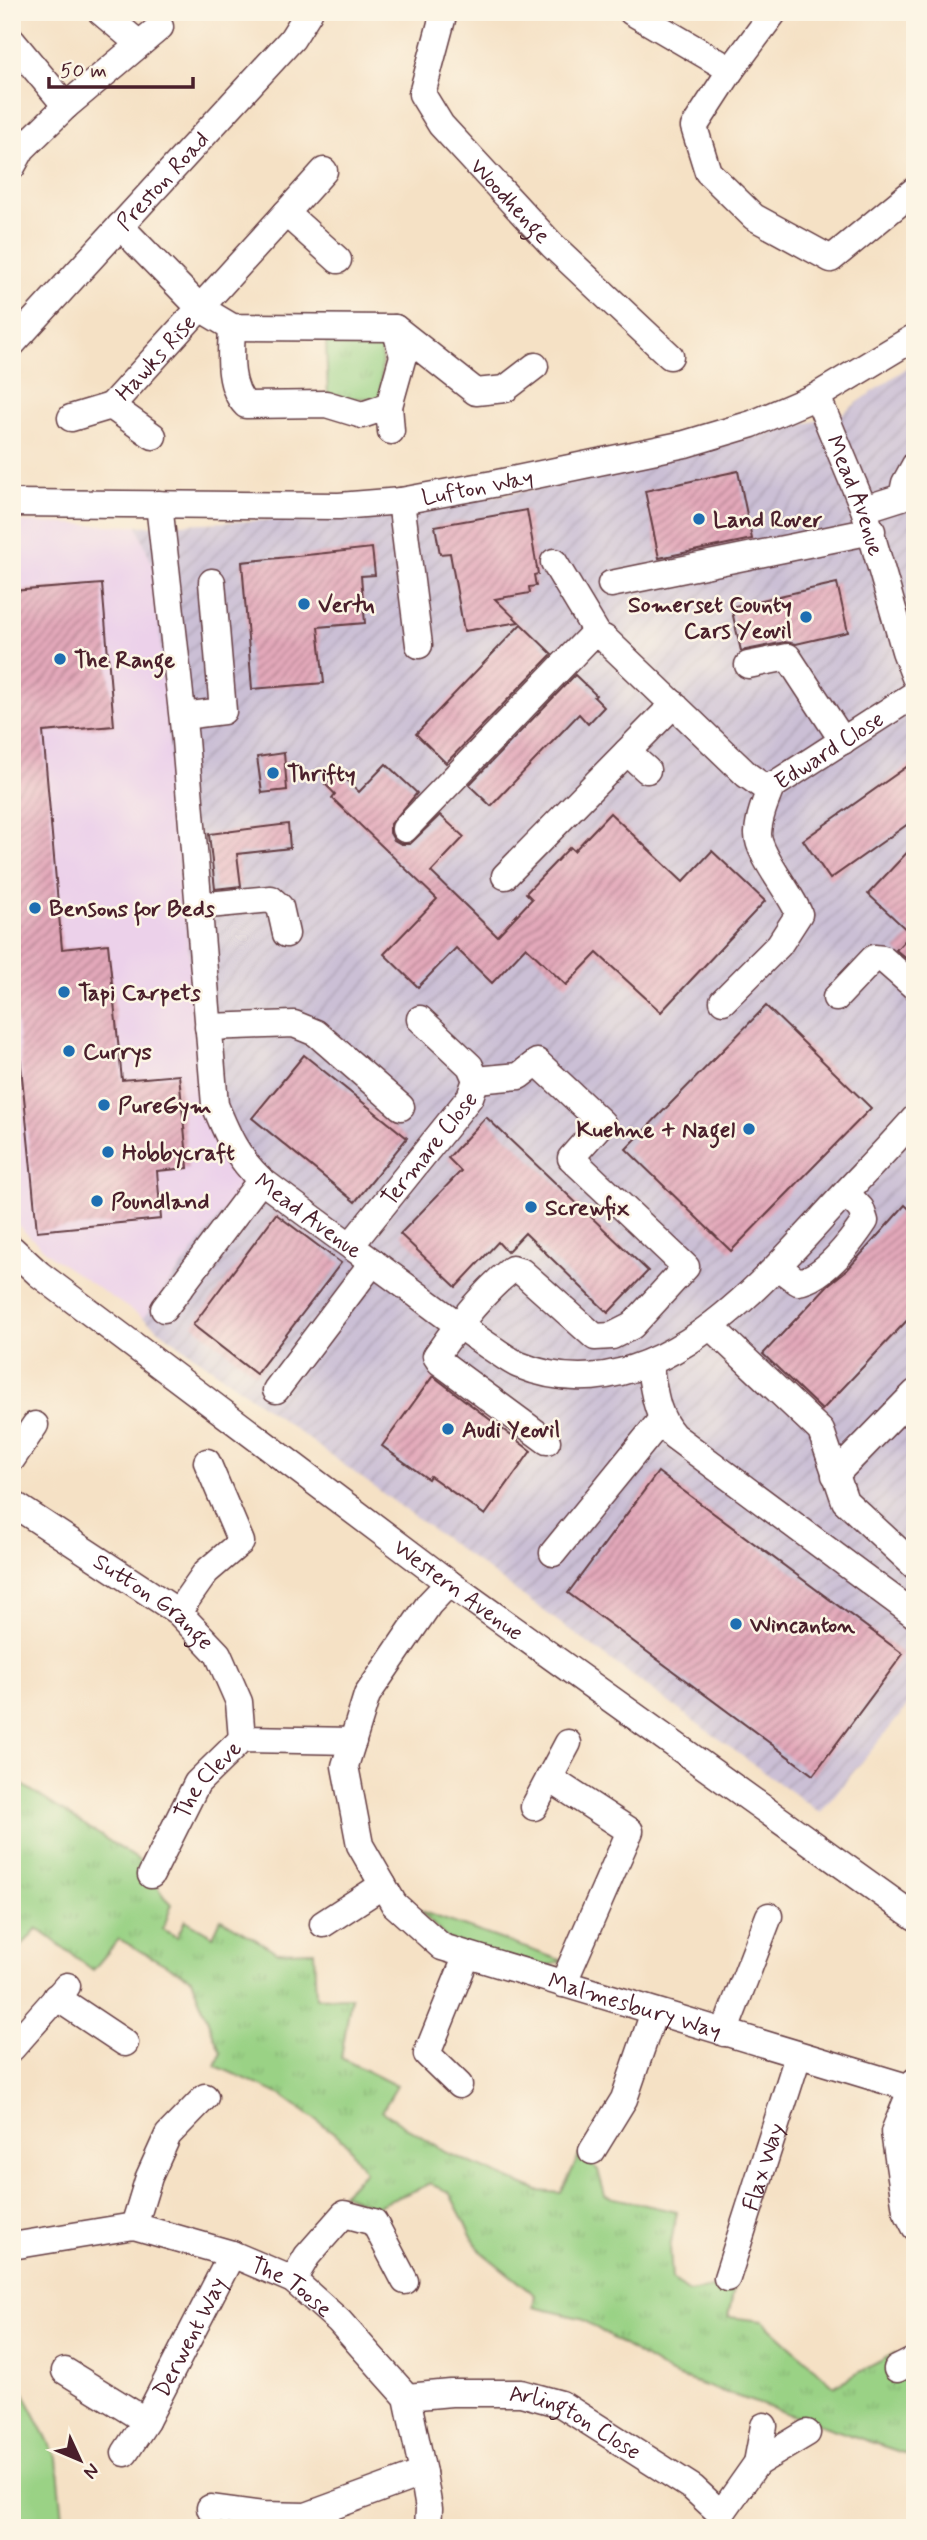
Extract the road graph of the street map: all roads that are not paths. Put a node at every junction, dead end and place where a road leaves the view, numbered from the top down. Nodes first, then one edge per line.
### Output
1 (101, 12) edge
2 (309, 12) edge
3 (444, 12) edge
4 (632, 12) edge
5 (774, 12) edge
6 (160, 27) dead end
7 (12, 41) edge
8 (138, 43) junction
9 (731, 70) junction
10 (66, 106) junction
11 (12, 167) edge
12 (324, 171) dead end
13 (915, 190) edge
14 (286, 213) junction
15 (120, 226) junction
16 (338, 260) dead end
17 (201, 308) junction
18 (232, 327) junction
19 (395, 328) junction
20 (915, 337) edge
21 (12, 344) edge
22 (670, 356) dead end
23 (535, 366) dead end
24 (817, 396) junction
25 (111, 406) junction
26 (71, 418) dead end
27 (153, 436) dead end
28 (915, 465) edge
29 (401, 501) junction
30 (908, 502) edge
31 (12, 503) edge
32 (159, 504) junction
33 (868, 520) junction
34 (554, 562) dead end
35 (212, 582) dead end
36 (611, 584) dead end
37 (598, 635) junction
38 (419, 645) dead end
39 (748, 666) dead end
40 (915, 677) edge
41 (915, 694) edge
42 (674, 704) junction
43 (183, 716) junction
44 (843, 741) junction
45 (627, 752) junction
46 (647, 770) dead end
47 (772, 785) junction
48 (405, 830) dead end
49 (505, 876) dead end
50 (198, 906) junction
51 (286, 934) dead end
52 (915, 987) edge
53 (836, 998) dead end
54 (723, 1001) dead end
55 (420, 1019) dead end
56 (208, 1027) junction
57 (476, 1080) junction
58 (401, 1107) dead end
59 (915, 1118) edge
60 (261, 1180) junction
61 (846, 1193) junction
62 (351, 1245) junction
63 (12, 1249) edge
64 (373, 1262) junction
65 (778, 1267) junction
66 (164, 1309) dead end
67 (458, 1325) junction
68 (711, 1327) junction
69 (649, 1363) junction
70 (276, 1390) dead end
71 (915, 1393) edge
72 (662, 1419) junction
73 (35, 1425) dead end
74 (547, 1441) dead end
75 (12, 1460) edge
76 (207, 1462) dead end
77 (835, 1475) junction
78 (12, 1503) edge
79 (553, 1553) dead end
80 (913, 1560) edge
81 (449, 1583) junction
82 (178, 1612) junction
83 (915, 1615) edge
84 (242, 1739) junction
85 (353, 1741) junction
86 (568, 1743) dead end
87 (549, 1778) junction
88 (534, 1807) dead end
89 (151, 1875) dead end
90 (383, 1885) junction
91 (769, 1916) dead end
92 (915, 1917) edge
93 (323, 1924) dead end
94 (467, 1955) junction
95 (563, 1984) junction
96 (654, 2012) junction
97 (724, 2033) junction
98 (125, 2043) dead end
99 (12, 2048) edge
100 (798, 2056) junction
101 (459, 2085) dead end
102 (913, 2085) edge
103 (205, 2098) dead end
104 (592, 2151) dead end
105 (134, 2226) junction
106 (915, 2227) edge
107 (12, 2246) edge
108 (232, 2254) junction
109 (727, 2278) dead end
110 (293, 2280) junction
111 (405, 2281) dead end
112 (65, 2371) dead end
113 (407, 2397) junction
114 (146, 2421) junction
115 (764, 2426) dead end
116 (807, 2433) dead end
117 (125, 2453) dead end
118 (757, 2463) junction
119 (423, 2473) junction
120 (211, 2508) dead end
121 (323, 2519) edge
122 (243, 2520) edge
123 (720, 2521) edge
124 (428, 2528) edge

1 - 8 street
2 - 15 street, Preston Road
3 - 22 street, Woodhenge
4 - 9 street
5 - 9 street
6 - 8 street
7 - 10 street
8 - 10 street
9 - 13 street
10 - 11 street
12 - 14 street, Hawks Rise
14 - 16 street
14 - 17 street, Hawks Rise
15 - 17 street, Hawks Rise
15 - 21 street, Preston Road
17 - 18 street, Hawks Rise
17 - 25 street, Hawks Rise
18 - 19 street, Hawks Rise
18 - 19 street
19 - 23 street
20 - 24 street, Lufton Way
24 - 29 street, Lufton Way
24 - 33 street, Mead Avenue
25 - 26 street, Hawks Rise
25 - 27 street, Hawks Rise
28 - 30 street
29 - 32 street, Lufton Way
29 - 38 street
30 - 33 street
31 - 32 street, Lufton Way
32 - 43 street, Mead Avenue
33 - 36 street
33 - 40 street, Mead Avenue
34 - 37 street, Edward Close
35 - 43 street
37 - 42 street, Edward Close
37 - 48 street
39 - 44 street
41 - 44 street, Edward Close
42 - 45 street
42 - 47 street, Edward Close
43 - 50 street, Mead Avenue
44 - 47 street, Edward Close
45 - 46 street
45 - 49 street
47 - 54 street
50 - 51 street
50 - 56 street, Mead Avenue
52 - 53 street
55 - 57 street, Termare Close
56 - 58 street
56 - 60 street, Mead Avenue
57 - 62 street, Termare Close
57 - 67 street
59 - 61 street, Mead Avenue
60 - 62 street, Mead Avenue
60 - 66 street
61 - 65 street, Mead Avenue
61 - 65 street
62 - 64 street, Mead Avenue
63 - 81 street, Western Avenue
64 - 67 street, Mead Avenue
64 - 70 street
65 - 68 street, Mead Avenue
67 - 69 street, Mead Avenue
67 - 74 street
68 - 69 street, Mead Avenue
68 - 77 street
69 - 72 street
71 - 77 street
72 - 79 street
72 - 83 street
73 - 75 street
76 - 82 street
77 - 80 street
78 - 82 street, Sutton Grange
81 - 85 street, Malmesbury Way
81 - 92 street, Western Avenue
82 - 84 street, Sutton Grange
84 - 85 street, The Cleve
84 - 89 street, The Cleve
85 - 90 street, Malmesbury Way
86 - 87 street
87 - 88 street
87 - 95 street
90 - 93 street
90 - 94 street, Malmesbury Way
91 - 97 street
94 - 95 street, Malmesbury Way
94 - 101 street
95 - 96 street, Malmesbury Way
96 - 97 street, Malmesbury Way
96 - 104 street
97 - 100 street, Malmesbury Way
98 - 99 street
100 - 102 street, Malmesbury Way
100 - 109 street, Flax Way
102 - 106 street
103 - 105 street
105 - 107 street, The Toose
105 - 108 street, The Toose
108 - 110 street, The Toose
108 - 114 street, Derwent Way
110 - 111 street
110 - 113 street, The Toose
112 - 114 street, Derwent Way
113 - 119 street, The Toose
113 - 123 street, Arlington Close
114 - 117 street, Derwent Way
115 - 118 street, Arlington Close
116 - 118 street, Arlington Close
118 - 123 street, Arlington Close
119 - 121 street
119 - 124 street, The Toose
120 - 122 street
121 - 122 street

